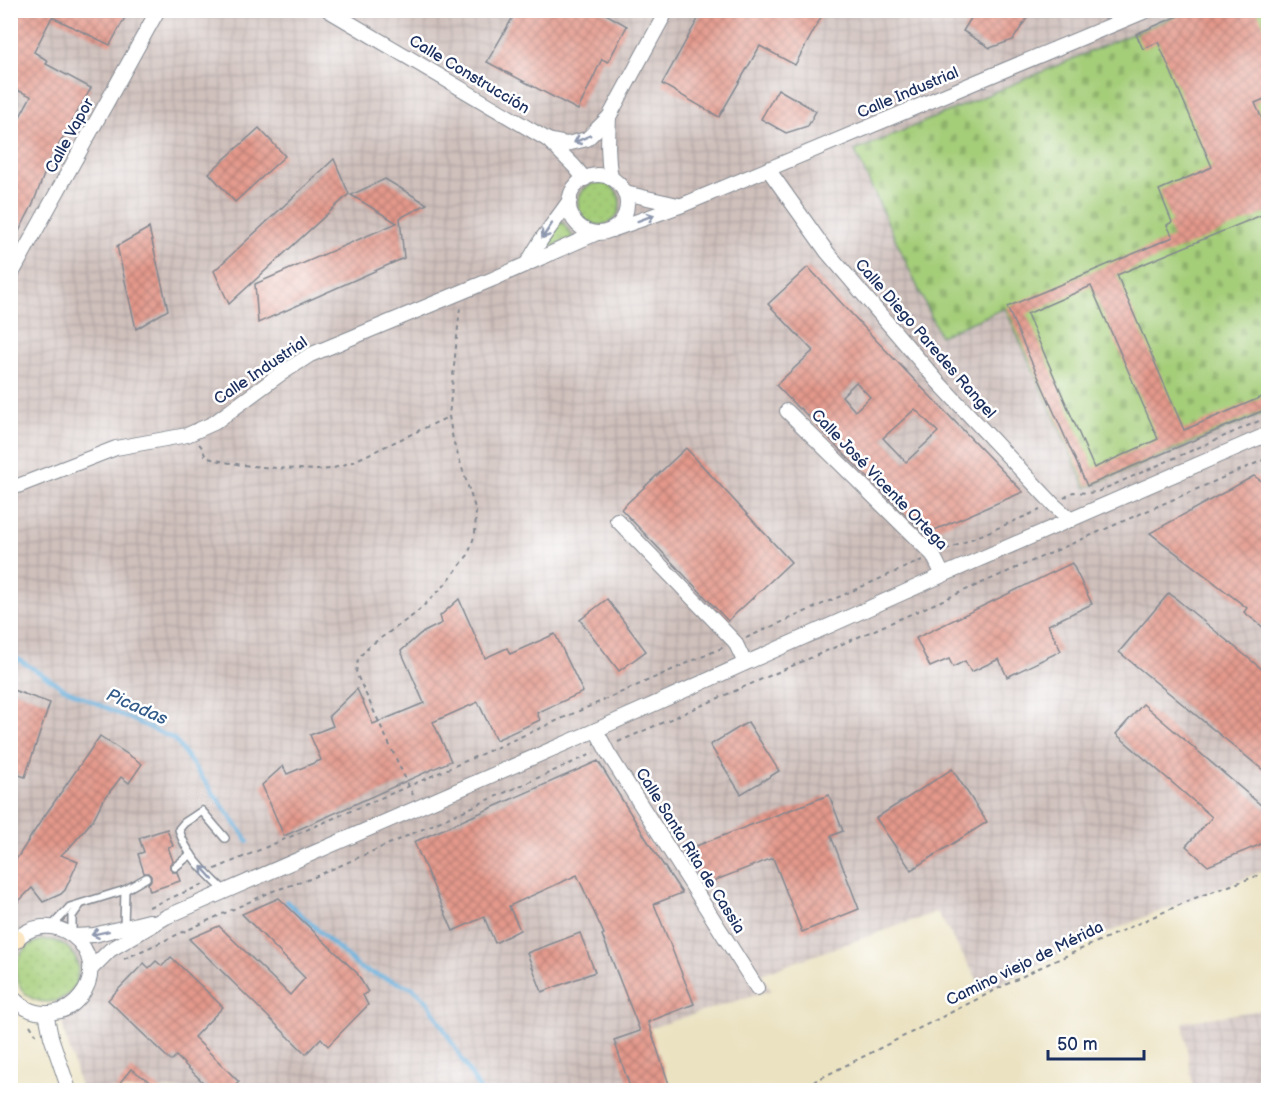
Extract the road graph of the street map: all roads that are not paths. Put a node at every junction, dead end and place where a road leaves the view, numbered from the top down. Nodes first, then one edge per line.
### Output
1 (158, 10) edge
2 (328, 10) edge
3 (667, 10) edge
4 (1148, 10) edge
5 (609, 117) junction
6 (548, 140) junction
7 (768, 169) junction
8 (611, 178) junction
9 (585, 179) junction
10 (625, 193) junction
11 (570, 200) junction
12 (680, 206) junction
13 (612, 230) junction
14 (597, 233) junction
15 (526, 265) junction
16 (10, 277) edge
17 (787, 411) dead end
18 (1269, 434) edge
19 (10, 489) edge
20 (617, 520) dead end
21 (1071, 520) junction
22 (943, 575) junction
23 (745, 663) junction
24 (596, 730) junction
25 (225, 838) dead end
26 (191, 854) junction
27 (175, 867) dead end
28 (146, 878) dead end
29 (124, 890) junction
30 (225, 891) junction
31 (80, 905) junction
32 (166, 917) junction
33 (51, 927) junction
34 (124, 927) junction
35 (73, 936) junction
36 (12, 942) edge
37 (90, 970) junction
38 (757, 988) dead end
39 (12, 998) edge
40 (46, 1014) junction
41 (69, 1090) edge

1 - 16 street, Calle Vapor
2 - 6 street, Calle Construcción
3 - 5 street
4 - 7 street, Calle Industrial
5 -> 6 street
5 - 8 street
6 - 9 street, Calle Construcción
7 - 12 street, Calle Industrial
7 - 21 street, Calle Diego Paredes Rangel
8 - 9 street
8 - 10 street
9 - 11 street
10 - 12 street
10 - 13 street
11 - 14 street
11 -> 15 street
13 -> 12 street, Calle Industrial
13 - 14 street
14 - 15 street, Calle Industrial
15 - 19 street, Calle Industrial
17 - 22 street, Calle José Vicente Ortega
18 - 21 street
20 - 23 street
21 - 22 street
22 - 23 street
23 - 24 street
24 - 30 street
24 - 38 street, Calle Santa Rita de Cassia
25 - 26 lane
26 - 27 lane
30 -> 26 lane
28 - 29 lane
29 - 31 lane
29 - 34 lane
30 - 32 street
31 - 33 lane
31 - 35 lane
32 - 34 street
32 - 37 street
33 - 35 street
33 - 36 street
34 -> 35 street
35 - 37 street
37 - 40 street
39 - 40 street
40 - 41 street

